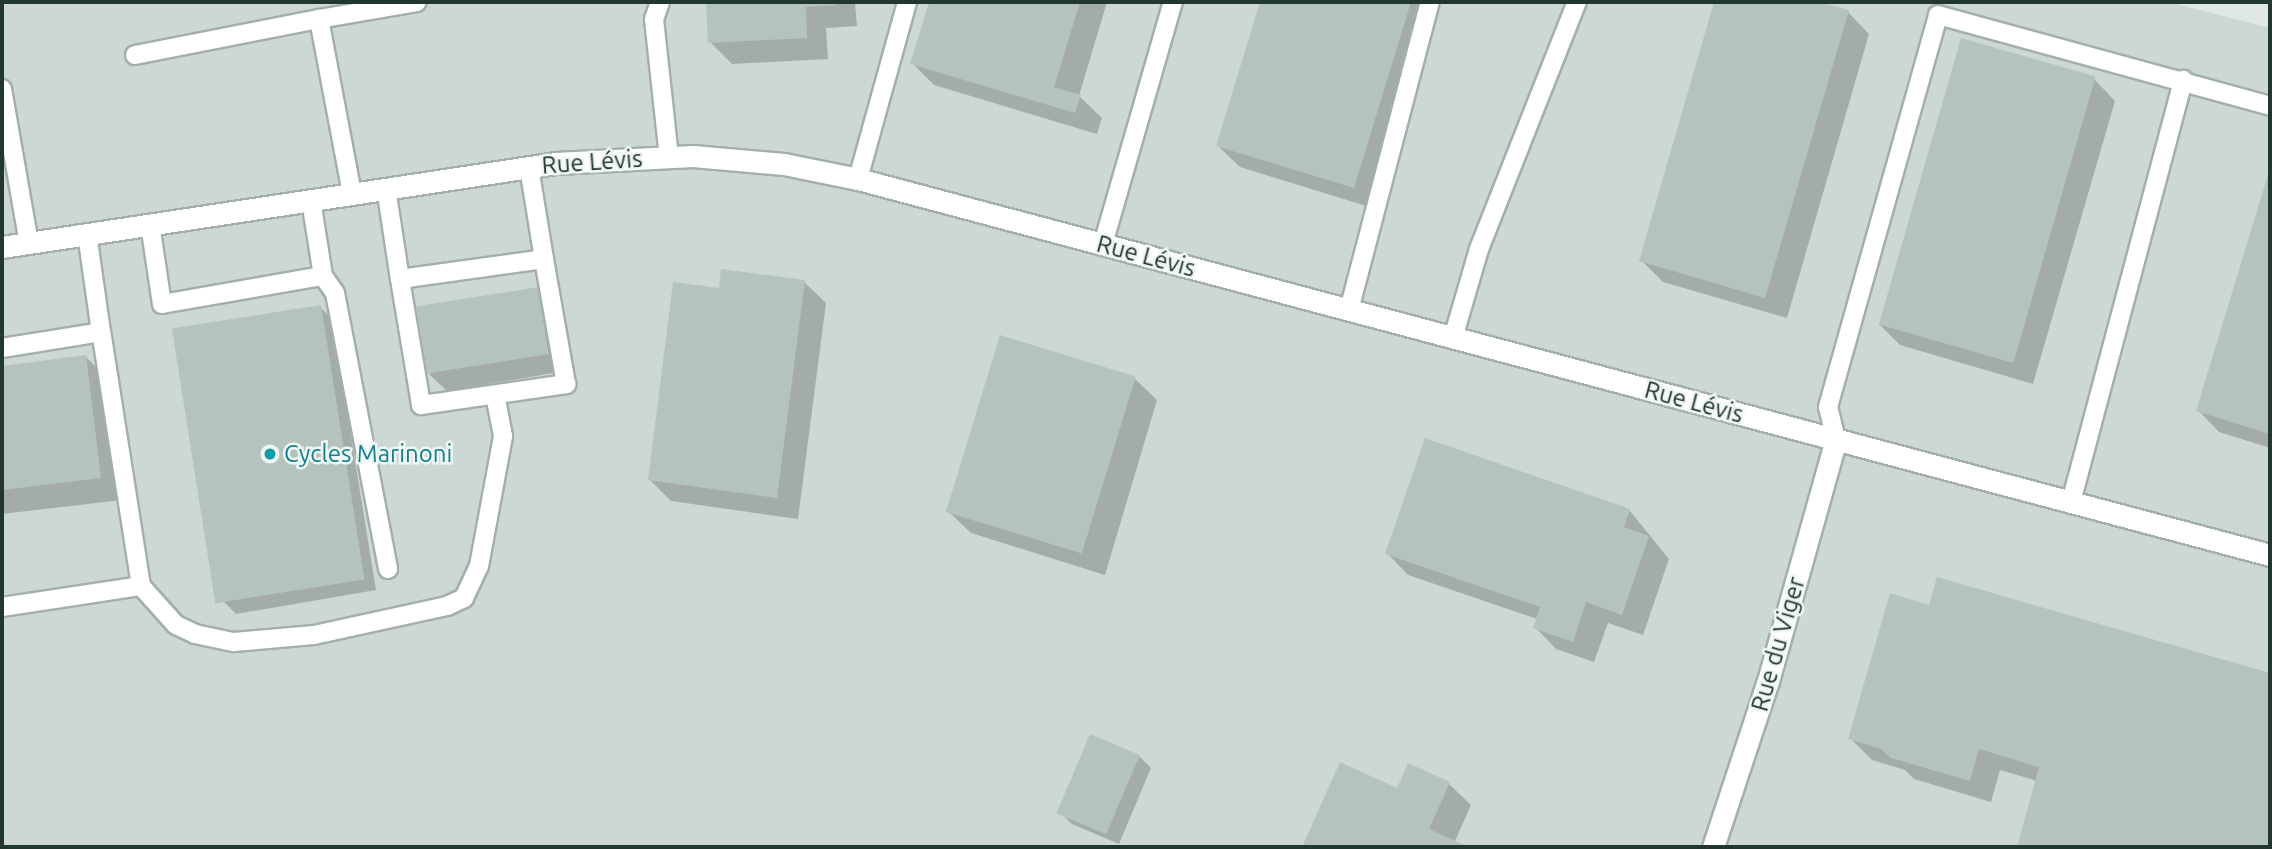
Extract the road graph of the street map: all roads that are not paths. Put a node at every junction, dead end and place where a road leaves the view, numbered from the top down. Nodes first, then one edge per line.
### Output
1 (417, 2) edge
2 (660, 2) edge
3 (907, 2) edge
4 (1173, 2) edge
5 (1430, 2) edge
6 (1577, 2) edge
7 (319, 19) junction
8 (135, 55) dead end
9 (2183, 80) junction
10 (2, 89) edge
11 (2270, 106) edge
12 (670, 157) junction
13 (529, 167) junction
14 (858, 179) junction
15 (386, 188) junction
16 (352, 194) junction
17 (311, 200) junction
18 (150, 224) junction
19 (87, 234) junction
20 (29, 243) junction
21 (1104, 244) junction
22 (2, 247) edge
23 (544, 260) junction
24 (323, 276) junction
25 (400, 279) junction
26 (1349, 310) junction
27 (101, 332) junction
28 (1453, 338) junction
29 (2, 348) edge
30 (495, 394) junction
31 (1836, 439) junction
32 (2071, 502) junction
33 (2270, 555) edge
34 (388, 569) dead end
35 (141, 586) junction
36 (2, 607) edge
37 (1713, 847) edge

1 - 7 lane
2 - 12 lane
3 - 14 lane
4 - 21 lane
5 - 26 lane
6 - 28 lane
7 - 8 lane
7 - 16 lane
9 - 11 lane
9 - 31 lane
9 - 32 lane
10 - 20 lane
12 - 13 street, Rue Lévis
12 - 14 street, Rue Lévis
13 - 15 street, Rue Lévis
13 - 23 lane
14 - 21 street, Rue Lévis
15 - 16 street, Rue Lévis
15 - 25 lane
16 - 17 street, Rue Lévis
17 - 18 street, Rue Lévis
17 - 24 lane
18 - 19 street, Rue Lévis
18 - 24 lane
19 - 20 street, Rue Lévis
19 - 27 lane
20 - 22 street, Rue Lévis
21 - 26 street, Rue Lévis
23 - 25 lane
23 - 30 lane
24 - 34 lane
25 - 30 lane
26 - 28 street, Rue Lévis
27 - 29 lane
27 - 35 lane
28 - 31 street, Rue Lévis
30 - 35 lane
31 - 32 street, Rue Lévis
31 - 37 street, Rue du Viger
32 - 33 street, Rue Lévis
35 - 36 lane

